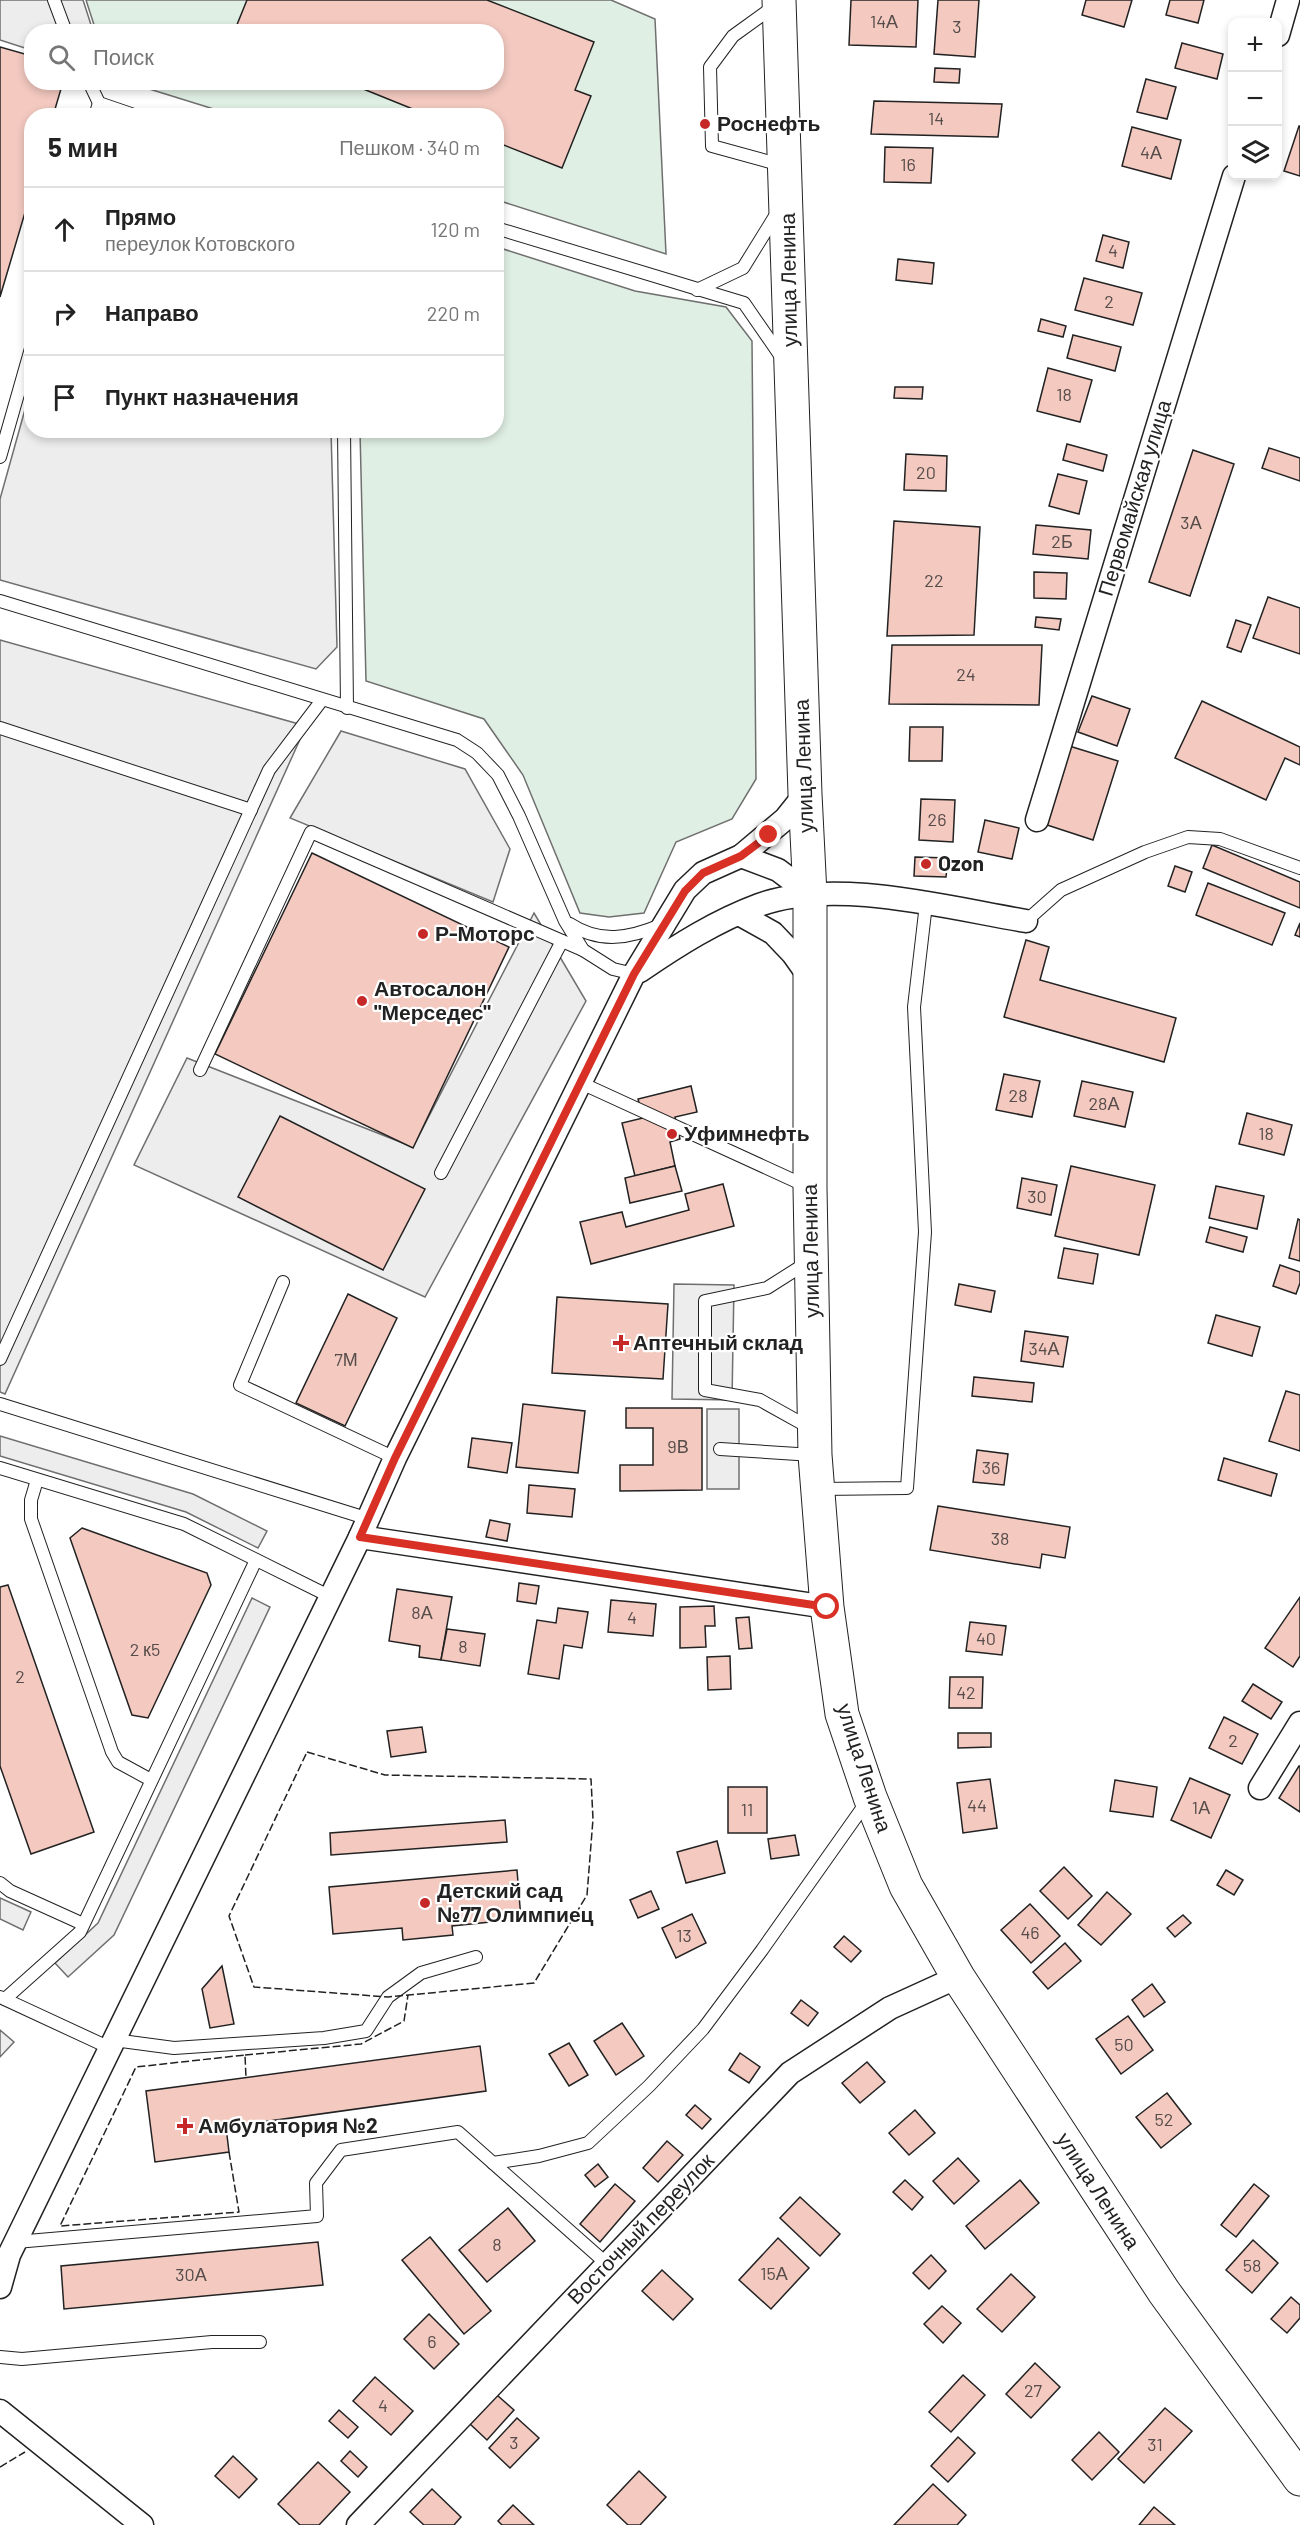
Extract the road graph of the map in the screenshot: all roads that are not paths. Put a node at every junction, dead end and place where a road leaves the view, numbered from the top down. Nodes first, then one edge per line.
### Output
1 (54, 0) edge
2 (1288, 0) edge
3 (779, 1) edge
4 (1282, 21) edge
5 (63, 24) edge
6 (91, 90) edge
7 (96, 108) edge
8 (1233, 180) edge
9 (786, 181) junction
10 (504, 230) edge
11 (697, 290) junction
12 (790, 371) junction
13 (24, 373) edge
14 (344, 438) edge
15 (0, 457) edge
16 (0, 601) edge
17 (322, 700) junction
18 (347, 708) junction
19 (0, 729) edge
20 (805, 794) junction
21 (251, 810) junction
22 (1037, 820) dead end
23 (741, 856) junction
24 (1300, 867) edge
25 (810, 894) junction
26 (926, 904) junction
27 (739, 914) junction
28 (565, 921) junction
29 (1026, 921) joint
30 (665, 923) junction
31 (562, 941) junction
32 (583, 950) junction
33 (634, 974) junction
34 (810, 978) junction
35 (200, 1070) dead end
36 (581, 1083) junction
37 (441, 1173) dead end
38 (810, 1188) junction
39 (812, 1260) junction
40 (283, 1282) dead end
41 (5, 1336) edge
42 (0, 1359) edge
43 (0, 1404) edge
44 (814, 1443) junction
45 (720, 1449) dead end
46 (395, 1458) junction
47 (0, 1468) edge
48 (37, 1480) junction
49 (818, 1489) junction
50 (364, 1528) junction
51 (256, 1560) junction
52 (331, 1596) junction
53 (827, 1607) junction
54 (1300, 1724) edge
55 (152, 1780) junction
56 (1260, 1788) dead end
57 (870, 1797) junction
58 (0, 1883) edge
59 (83, 1924) junction
60 (476, 1957) dead end
61 (958, 1977) junction
62 (3, 1998) edge
63 (112, 2044) junction
64 (493, 2163) junction
65 (8, 2249) edge
66 (607, 2264) junction
67 (0, 2287) edge
68 (260, 2342) dead end
69 (0, 2357) edge
70 (0, 2410) edge
71 (1300, 2479) edge
72 (142, 2525) edge
73 (358, 2525) edge

1 - 5 lane
2 - 4 street
3 - 9 highway, улица Ленина
3 - 9 lane
6 - 7 lane
8 - 22 street, Первомайская улица
9 - 11 lane
9 - 12 highway, улица Ленина
10 - 11 lane
11 - 12 lane
12 - 20 highway, улица Ленина
13 - 15 lane
14 - 18 lane
16 - 17 lane
17 - 18 lane
17 - 21 lane
18 - 28 lane
19 - 21 lane
20 - 23 street
20 - 25 highway, улица Ленина
21 - 41 lane
23 - 25 street
23 - 30 street
24 - 29 lane
25 - 26 street
25 - 27 street
25 - 34 highway, улица Ленина
26 - 29 street
26 - 49 lane
27 - 33 street
27 - 34 street
28 - 30 lane
28 - 32 lane
30 - 33 street
31 - 32 lane
31 - 35 lane
31 - 37 lane
32 - 33 lane
33 - 36 street
34 - 38 highway, улица Ленина
36 - 38 lane
36 - 46 street
38 - 39 highway, улица Ленина
39 - 44 highway, улица Ленина
39 - 44 lane
40 - 46 lane
41 - 42 lane
43 - 50 lane
44 - 45 lane
44 - 49 highway, улица Ленина
46 - 50 street
47 - 48 lane
48 - 51 lane
48 - 55 lane
49 - 53 highway, улица Ленина
50 - 52 street
50 - 53 street
51 - 52 lane
51 - 55 lane
52 - 63 street
53 - 57 highway, улица Ленина
54 - 56 street
55 - 59 lane
57 - 61 highway, улица Ленина
57 - 64 lane
58 - 59 lane
59 - 62 lane
60 - 63 lane
61 - 66 street, Восточный переулок
61 - 71 highway, улица Ленина
62 - 63 lane
63 - 65 street
64 - 65 lane
64 - 66 lane
65 - 67 street
66 - 73 street, Восточный переулок
68 - 69 lane
70 - 72 street

